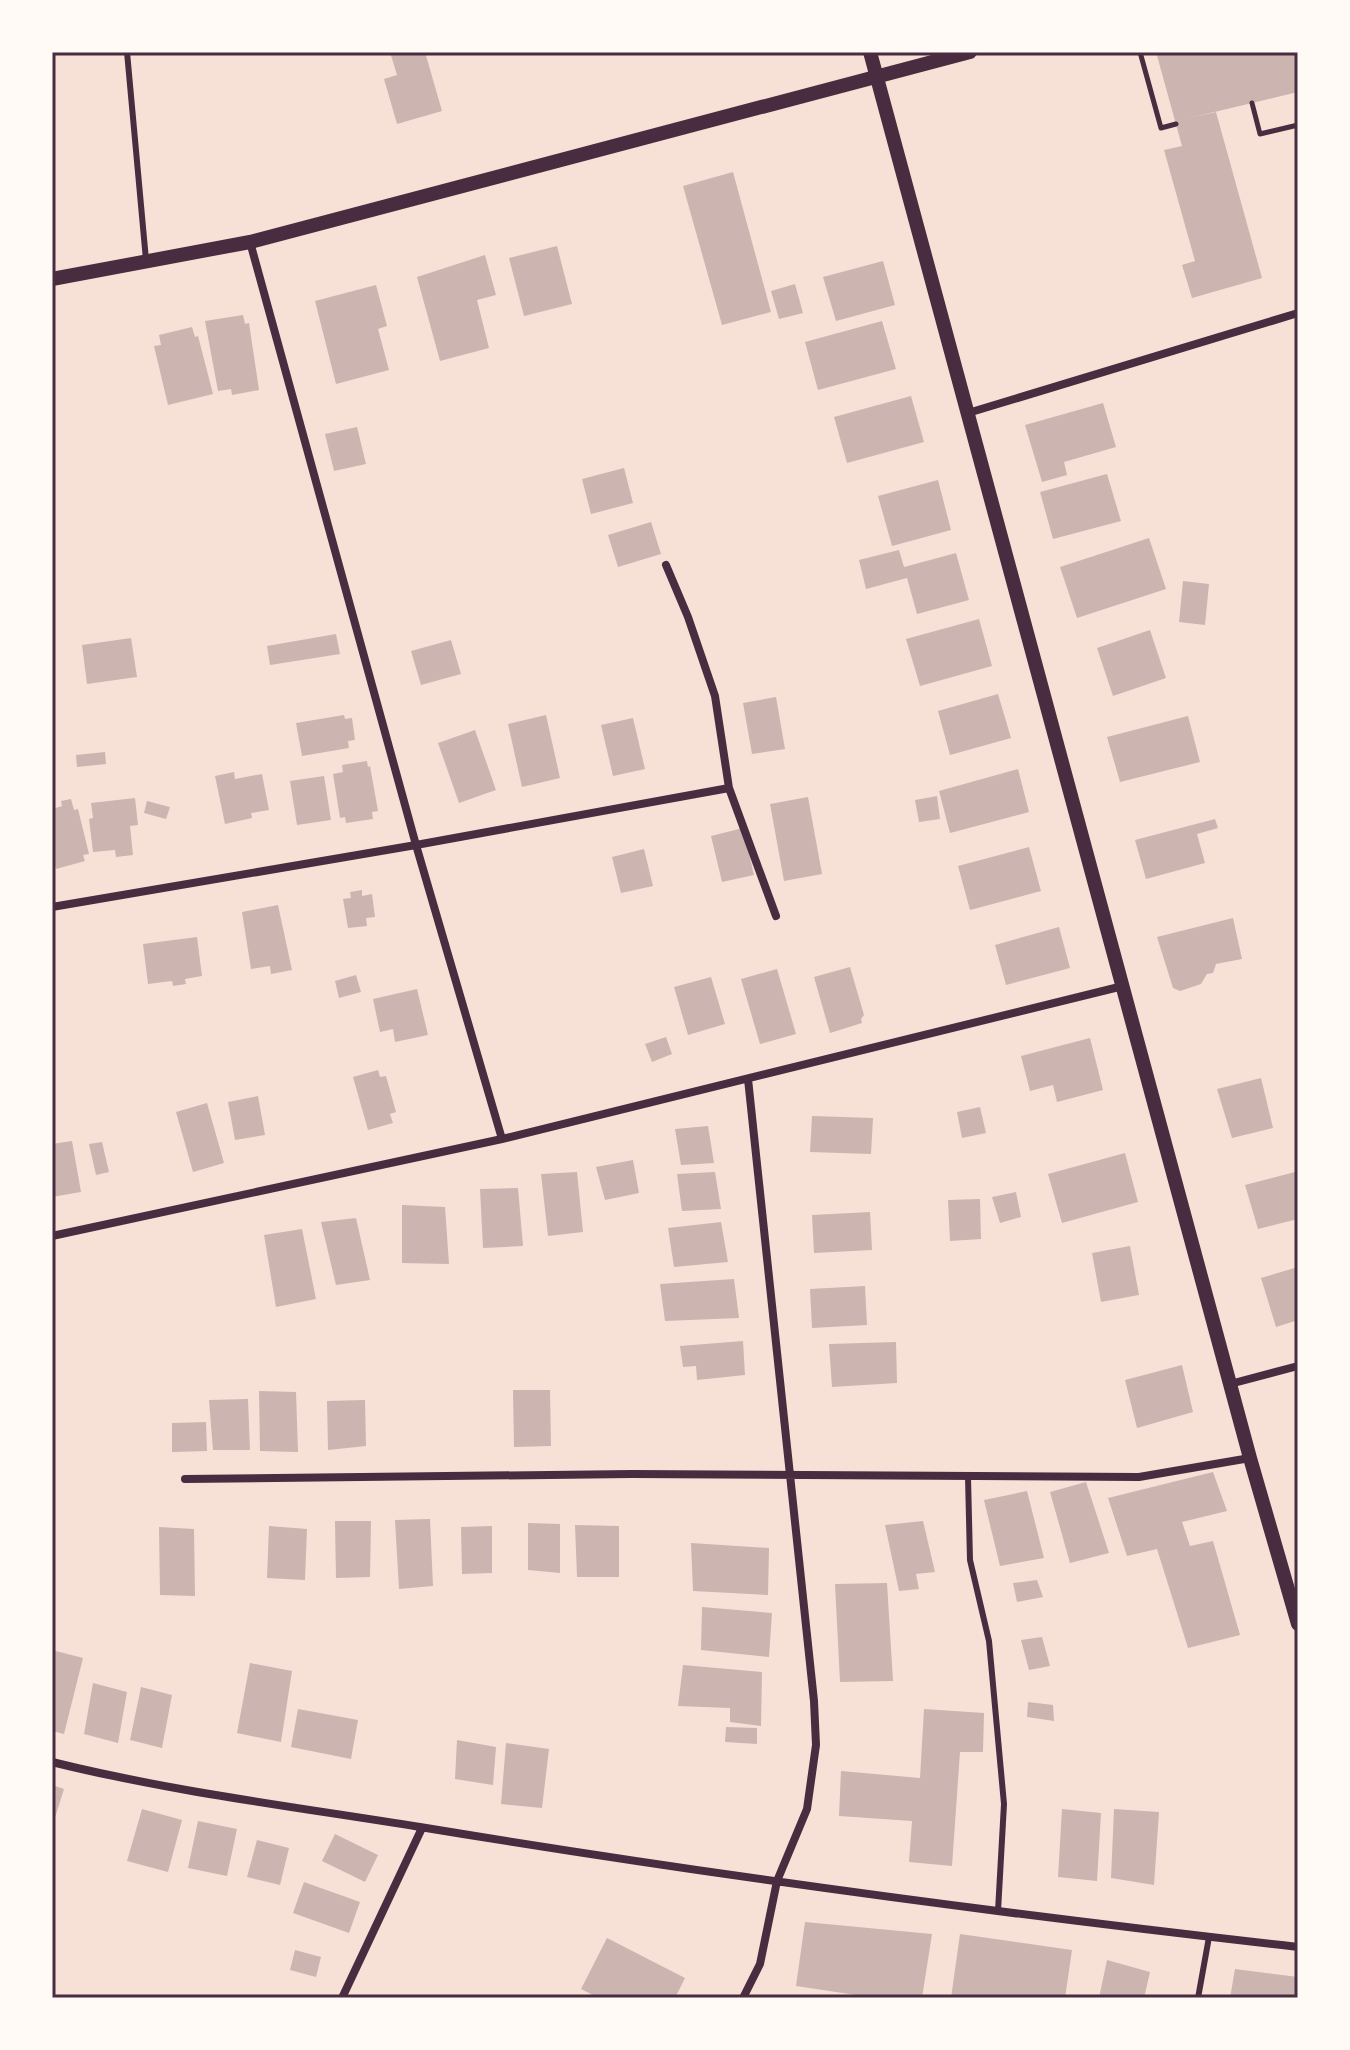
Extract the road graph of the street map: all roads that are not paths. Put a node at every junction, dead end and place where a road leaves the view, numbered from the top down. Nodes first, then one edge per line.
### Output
1 (127, 52) edge
2 (870, 52) edge
3 (970, 52) edge
4 (877, 76) junction
5 (250, 242) junction
6 (146, 263) junction
7 (52, 279) edge
8 (1298, 313) edge
9 (968, 413) junction
10 (666, 565) dead end
11 (729, 788) junction
12 (416, 845) junction
13 (52, 907) edge
14 (776, 916) dead end
15 (1123, 986) junction
16 (748, 1079) junction
17 (502, 1139) junction
18 (52, 1236) edge
19 (1298, 1366) edge
20 (1230, 1384) junction
21 (1250, 1458) junction
22 (788, 1475) junction
23 (968, 1477) junction
24 (185, 1479) dead end
25 (1298, 1624) edge
26 (52, 1762) edge
27 (422, 1828) junction
28 (777, 1881) junction
29 (998, 1911) junction
30 (1209, 1937) junction
31 (1298, 1947) edge
32 (342, 1998) edge
33 (743, 1998) edge
34 (1198, 1998) edge

1 - 6 lane
2 - 4 street
3 - 4 street
4 - 5 street
4 - 9 street
5 - 6 street
5 - 12 street
6 - 7 street
8 - 9 street
9 - 15 street
10 - 11 street
11 - 12 street
11 - 14 street
12 - 13 street
12 - 17 street
15 - 16 street
15 - 20 street
16 - 17 street
16 - 22 street
17 - 18 street
19 - 20 street
20 - 21 street
21 - 23 street
21 - 25 street
22 - 23 street
22 - 24 street
22 - 28 street
23 - 29 lane
26 - 27 street
27 - 28 street
27 - 32 street
28 - 29 street
28 - 33 street
29 - 30 street
30 - 31 street
30 - 34 lane

